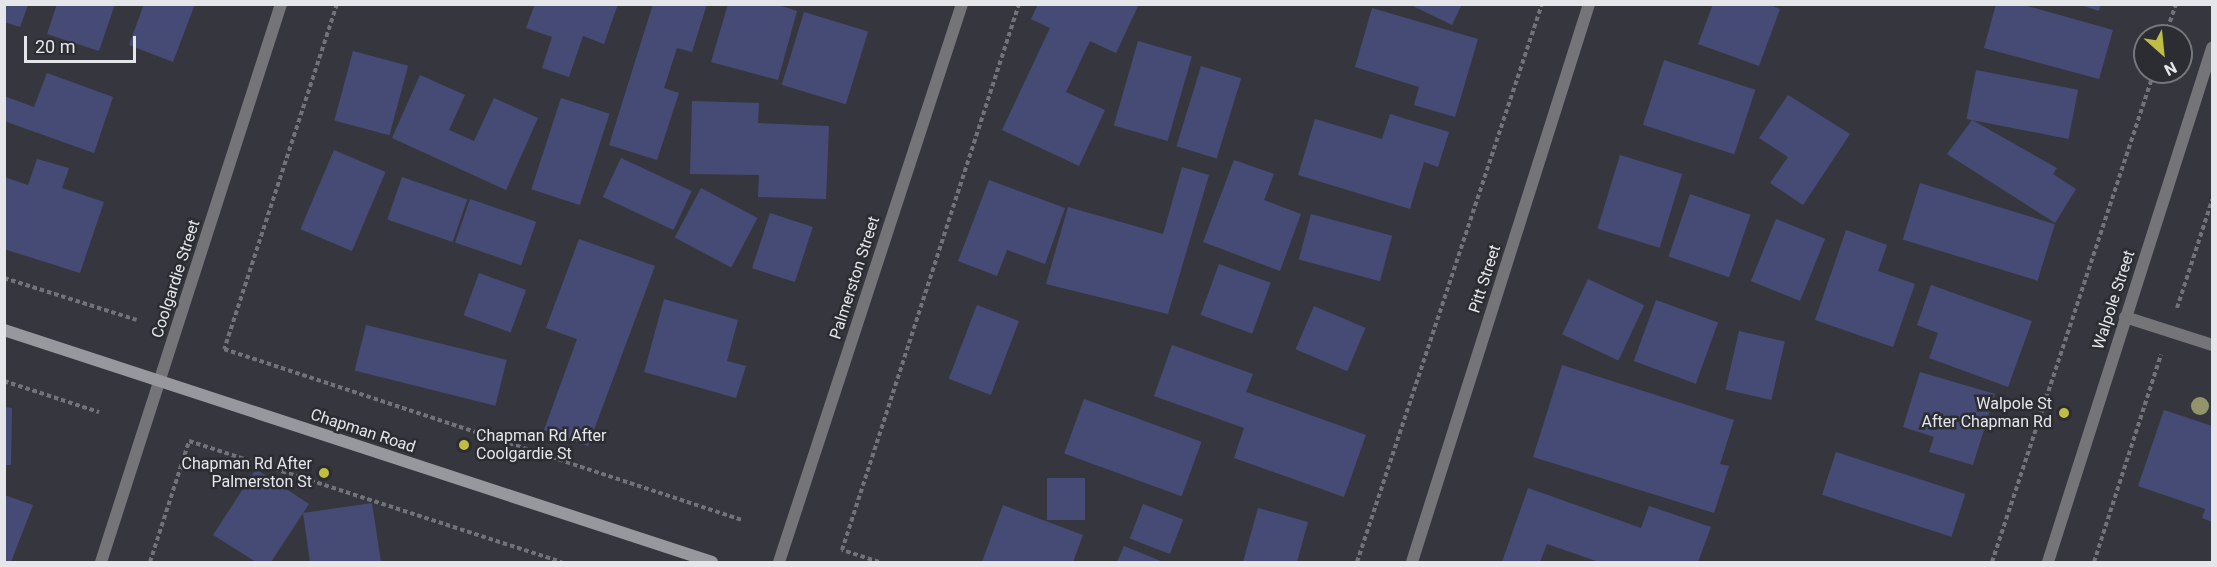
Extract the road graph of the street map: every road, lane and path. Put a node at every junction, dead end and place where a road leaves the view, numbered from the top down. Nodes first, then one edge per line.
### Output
1 (281, 4) edge
2 (337, 4) edge
3 (962, 4) edge
4 (1019, 4) edge
5 (1542, 4) edge
6 (1589, 4) edge
7 (2176, 4) edge
8 (2169, 24) edge
9 (2212, 48) edge
10 (2150, 84) edge
11 (2212, 200) edge
12 (4, 278) edge
13 (2176, 310) dead end
14 (2125, 317) junction
15 (136, 320) dead end
16 (4, 330) edge
17 (2212, 345) edge
18 (2163, 351) dead end
19 (4, 381) edge
20 (160, 381) junction
21 (99, 412) dead end
22 (742, 520) dead end
23 (101, 562) edge
24 (150, 562) edge
25 (562, 562) edge
26 (712, 562) edge
27 (779, 562) edge
28 (879, 562) edge
29 (1357, 562) edge
30 (1412, 562) edge
31 (1992, 562) edge
32 (2048, 562) edge
33 (2094, 562) edge

1 - 20 street, Coolgardie Street
2 - 22 path
3 - 27 street, Palmerston Street
4 - 28 path
5 - 29 path
6 - 30 street, Pitt Street
7 - 8 path
9 - 14 street, Walpole Street
10 - 31 path
11 - 13 path
12 - 15 path
14 - 17 street
14 - 32 street, Walpole Street
16 - 20 main road, Chapman Road
18 - 33 path
19 - 21 path
20 - 23 street, Coolgardie Street
20 - 26 main road, Chapman Road
24 - 25 path

